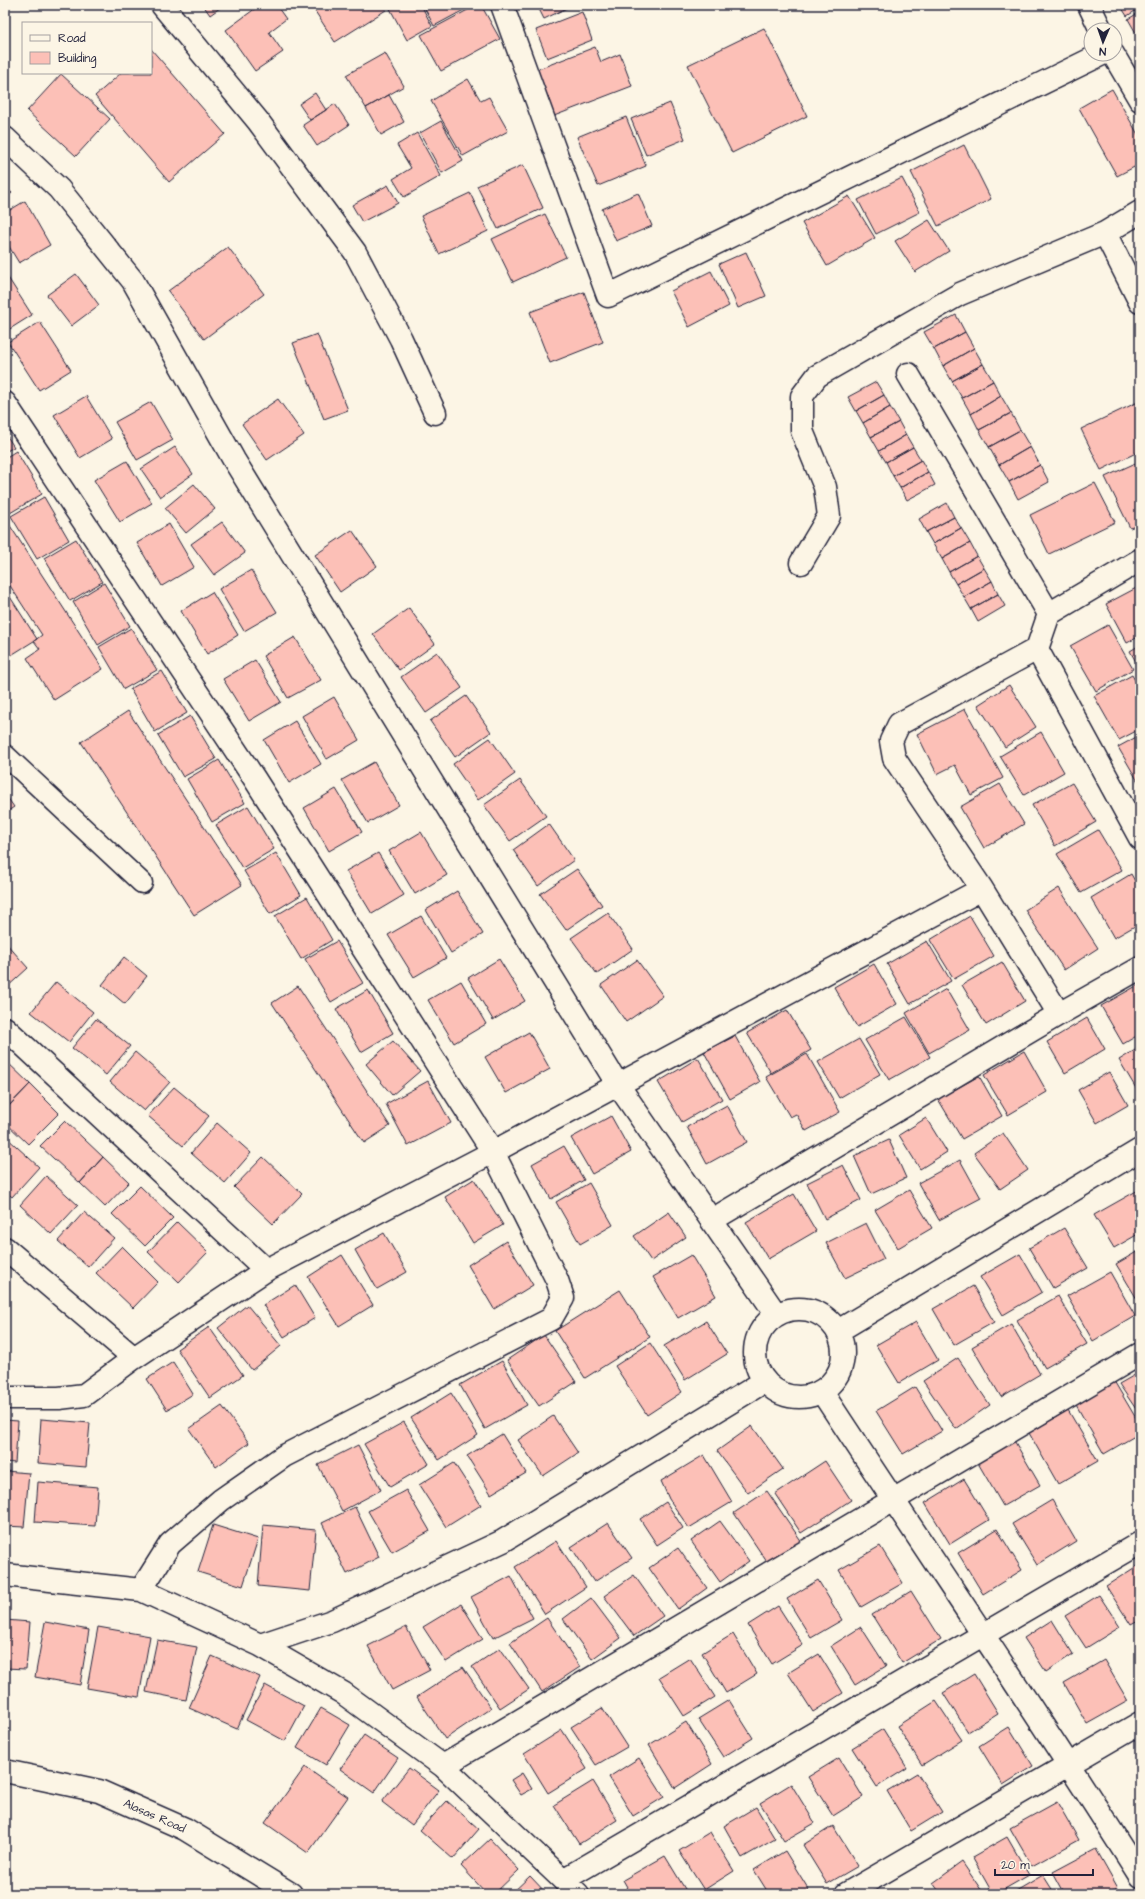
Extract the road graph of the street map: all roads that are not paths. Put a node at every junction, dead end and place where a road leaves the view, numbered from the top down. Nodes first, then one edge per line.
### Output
1 (162, 5) edge
2 (502, 5) edge
3 (1089, 5) edge
4 (1097, 22) edge
5 (1086, 62) edge
6 (1119, 62) edge
7 (1137, 88) edge
8 (5, 138) edge
9 (1140, 212) edge
10 (1105, 233) junction
11 (1140, 302) edge
12 (908, 374) dead end
13 (5, 403) edge
14 (435, 413) dead end
15 (1140, 560) edge
16 (800, 563) dead end
17 (1049, 614) junction
18 (1037, 649) junction
19 (5, 755) edge
20 (1140, 838) edge
21 (142, 883) dead end
22 (982, 889) junction
23 (1140, 968) edge
24 (1059, 1014) junction
25 (5, 1029) edge
26 (618, 1085) junction
27 (1140, 1150) edge
28 (493, 1152) junction
29 (712, 1220) junction
30 (5, 1248) edge
31 (266, 1270) junction
32 (776, 1314) junction
33 (838, 1331) junction
34 (1140, 1354) edge
35 (134, 1358) junction
36 (765, 1381) junction
37 (822, 1392) junction
38 (5, 1398) edge
39 (893, 1500) junction
40 (1140, 1543) edge
41 (5, 1575) edge
42 (141, 1590) junction
43 (985, 1634) junction
44 (260, 1645) junction
45 (1140, 1723) edge
46 (1069, 1763) junction
47 (443, 1766) junction
48 (5, 1771) edge
49 (1140, 1876) edge
50 (571, 1887) edge
51 (291, 1894) edge
52 (846, 1894) edge

1 - 14 street
2 - 5 street
3 - 4 street
6 - 7 street
8 - 26 street
9 - 10 street
10 - 11 street
10 - 16 street
12 - 17 street
13 - 28 street
15 - 17 street
17 - 18 street
18 - 20 street
18 - 22 street
19 - 21 lane
22 - 24 street
22 - 26 street
23 - 24 street
24 - 29 street
25 - 31 street
26 - 28 street
26 - 29 street
27 - 33 street
28 - 31 street
28 - 42 street
29 - 32 street
30 - 35 street
31 - 35 street
32 - 33 street
32 - 36 street
33 - 37 street
34 - 39 street
35 - 38 street
36 - 37 street
36 - 44 street
37 - 39 street
39 - 43 street
39 - 47 street
40 - 43 street
41 - 42 street
42 - 44 street
43 - 46 street
43 - 50 street
44 - 47 street
45 - 46 street
46 - 49 street
46 - 52 street
47 - 50 street
48 - 51 street, Alasas Road

